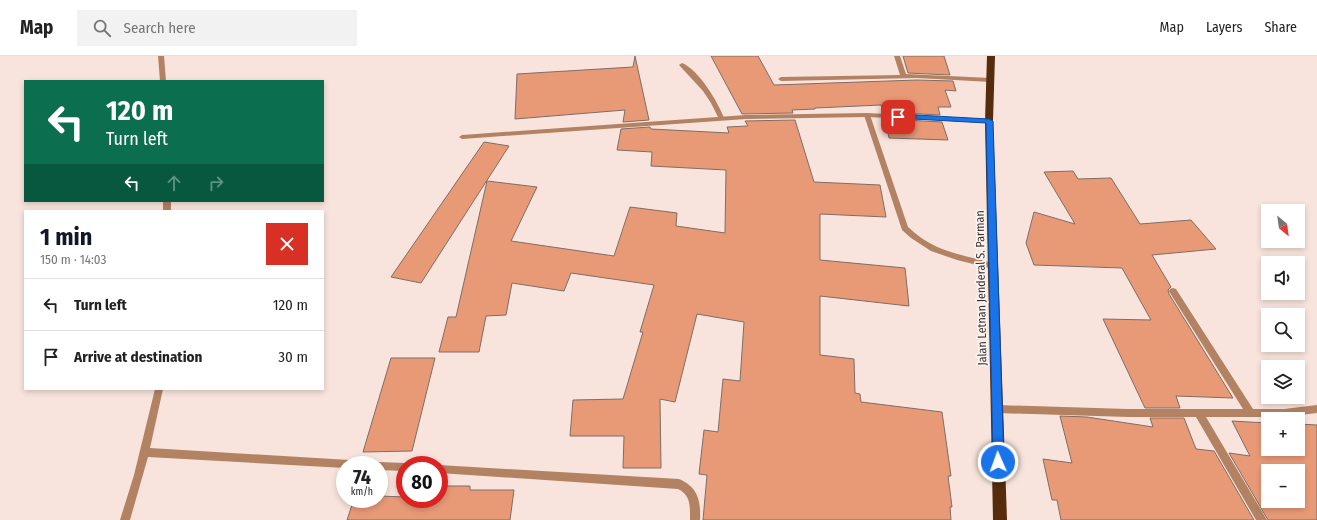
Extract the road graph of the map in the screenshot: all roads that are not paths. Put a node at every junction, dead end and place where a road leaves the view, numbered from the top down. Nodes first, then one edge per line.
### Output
1 (161, 56) edge
2 (897, 56) edge
3 (991, 56) edge
4 (682, 65) dead end
5 (903, 76) junction
6 (781, 79) dead end
7 (163, 80) edge
8 (991, 80) junction
9 (867, 115) junction
10 (722, 118) junction
11 (989, 121) junction
12 (462, 137) dead end
13 (993, 266) junction
14 (1173, 291) dead end
15 (159, 390) edge
16 (997, 409) junction
17 (1317, 409) edge
18 (1250, 412) junction
19 (1199, 413) junction
20 (144, 452) junction
21 (336, 463) edge
22 (448, 470) edge
23 (125, 520) edge
24 (695, 520) edge
25 (1000, 520) edge
26 (1262, 520) edge

1 - 7 street
2 - 5 street
3 - 8 highway, Jalan Letnan Jenderal S. Parman
4 - 10 street
5 - 6 street
5 - 8 street
8 - 11 highway, Jalan Letnan Jenderal S. Parman
9 - 10 street
9 - 11 street
9 - 13 street
10 - 12 street
11 - 13 highway, Jalan Letnan Jenderal S. Parman
13 - 16 highway, Jalan Letnan Jenderal S. Parman
14 - 18 street
15 - 20 street
16 - 19 street
16 - 25 highway, Jalan Letnan Jenderal S. Parman
17 - 18 street
18 - 19 street
19 - 26 street
20 - 21 street
20 - 23 street
22 - 24 street

